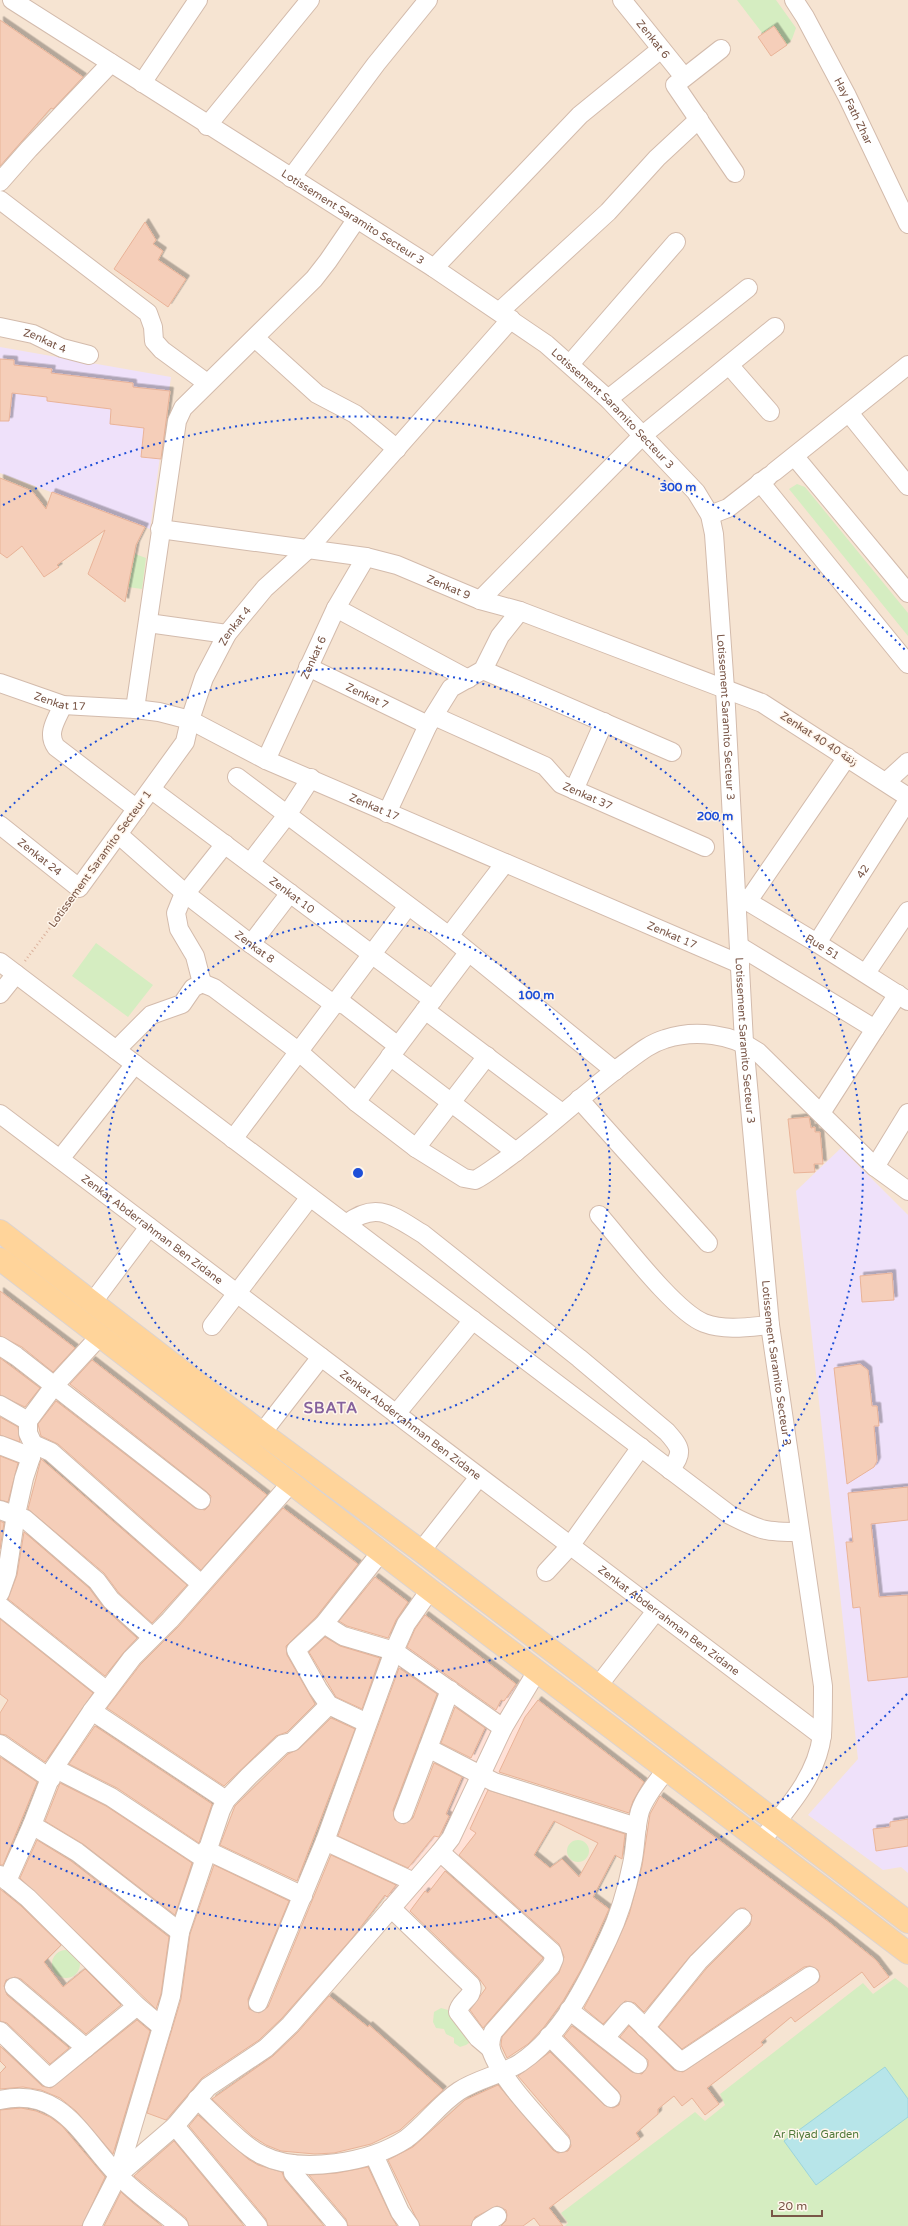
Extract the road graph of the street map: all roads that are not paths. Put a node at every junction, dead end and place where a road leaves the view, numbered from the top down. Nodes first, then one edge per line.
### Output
1 (12, 0) edge
2 (198, 0) edge
3 (310, 0) edge
4 (428, 0) edge
5 (622, 0) edge
6 (794, 0) edge
7 (662, 49) junction
8 (721, 49) dead end
9 (111, 63) junction
10 (684, 77) junction
11 (142, 83) junction
12 (699, 119) junction
13 (207, 126) junction
14 (735, 173) dead end
15 (291, 178) junction
16 (0, 182) edge
17 (0, 200) edge
18 (356, 220) junction
19 (908, 224) edge
20 (676, 242) dead end
21 (434, 268) junction
22 (748, 288) dead end
23 (505, 315) junction
24 (0, 326) edge
25 (774, 327) dead end
26 (255, 338) junction
27 (89, 355) dead end
28 (570, 364) junction
29 (729, 364) junction
30 (908, 365) edge
31 (208, 383) junction
32 (608, 399) junction
33 (770, 412) dead end
34 (850, 413) junction
35 (643, 435) junction
36 (397, 449) junction
37 (795, 457) junction
38 (768, 477) junction
39 (908, 486) edge
40 (710, 515) junction
41 (160, 529) junction
42 (307, 550) junction
43 (366, 557) junction
44 (908, 593) edge
45 (480, 600) junction
46 (336, 608) junction
47 (520, 612) junction
48 (148, 623) junction
49 (227, 634) junction
50 (908, 664) edge
51 (308, 667) junction
52 (484, 670) junction
53 (468, 679) junction
54 (0, 683) edge
55 (725, 690) junction
56 (63, 705) junction
57 (136, 709) junction
58 (190, 720) junction
59 (431, 720) junction
60 (604, 722) junction
61 (672, 752) dead end
62 (847, 757) junction
63 (266, 760) junction
64 (908, 762) edge
65 (237, 777) dead end
66 (311, 778) junction
67 (886, 782) junction
68 (152, 790) junction
69 (574, 790) junction
70 (908, 797) edge
71 (908, 800) edge
72 (137, 809) junction
73 (387, 813) junction
74 (287, 815) junction
75 (0, 825) edge
76 (119, 835) junction
77 (225, 844) junction
78 (705, 847) dead end
79 (250, 863) junction
80 (505, 863) junction
81 (79, 888) joint
82 (290, 893) junction
83 (186, 894) junction
84 (742, 898) junction
85 (408, 906) junction
86 (908, 911) edge
87 (449, 936) junction
88 (817, 943) junction
89 (251, 944) junction
90 (739, 946) junction
91 (468, 953) junction
92 (372, 954) junction
93 (0, 962) edge
94 (740, 964) junction
95 (866, 973) junction
96 (16, 974) junction
97 (202, 983) junction
98 (0, 994) edge
99 (903, 998) edge
100 (336, 1003) junction
101 (429, 1005) junction
102 (875, 1029) junction
103 (744, 1042) junction
104 (116, 1050) junction
105 (298, 1051) junction
106 (394, 1051) junction
107 (487, 1056) junction
108 (135, 1064) junction
109 (615, 1071) junction
110 (579, 1099) junction
111 (356, 1102) junction
112 (452, 1102) junction
113 (562, 1112) junction
114 (822, 1113) junction
115 (908, 1113) edge
116 (0, 1114) edge
117 (233, 1139) junction
118 (416, 1148) junction
119 (516, 1152) junction
120 (60, 1159) junction
121 (875, 1167) junction
122 (908, 1191) edge
123 (310, 1197) junction
124 (599, 1214) dead end
125 (346, 1224) junction
126 (149, 1226) junction
127 (0, 1231) edge
128 (708, 1243) dead end
129 (0, 1259) edge
130 (236, 1294) junction
131 (92, 1303) junction
132 (473, 1320) junction
133 (770, 1325) junction
134 (212, 1326) dead end
135 (99, 1337) junction
136 (0, 1346) edge
137 (321, 1357) junction
138 (54, 1386) junction
139 (0, 1405) edge
140 (396, 1414) junction
141 (28, 1421) junction
142 (262, 1433) junction
143 (0, 1445) edge
144 (640, 1447) junction
145 (32, 1451) junction
146 (670, 1470) junction
147 (479, 1477) junction
148 (292, 1482) junction
149 (201, 1500) dead end
150 (8, 1512) edge
151 (800, 1532) junction
152 (570, 1546) junction
153 (421, 1551) junction
154 (381, 1552) junction
155 (546, 1572) dead end
156 (201, 1584) junction
157 (430, 1590) junction
158 (0, 1593) edge
159 (0, 1606) edge
160 (656, 1611) junction
161 (324, 1624) junction
162 (152, 1637) junction
163 (394, 1651) junction
164 (537, 1671) junction
165 (598, 1686) junction
166 (450, 1690) junction
167 (107, 1691) junction
168 (329, 1705) junction
169 (92, 1711) junction
170 (367, 1723) junction
171 (503, 1728) junction
172 (822, 1736) junction
173 (0, 1744) edge
174 (428, 1748) junction
175 (667, 1769) junction
176 (52, 1773) junction
177 (479, 1775) junction
178 (226, 1800) junction
179 (402, 1814) dead end
180 (775, 1823) junction
181 (32, 1825) junction
182 (637, 1827) junction
183 (325, 1841) junction
184 (761, 1841) junction
185 (440, 1852) junction
186 (205, 1854) junction
187 (4, 1878) edge
188 (414, 1882) junction
189 (303, 1896) junction
190 (391, 1908) junction
191 (742, 1918) dead end
192 (908, 1922) edge
193 (180, 1932) junction
194 (908, 1953) edge
195 (810, 1976) dead end
196 (14, 1987) dead end
197 (258, 2003) dead end
198 (137, 2006) junction
199 (569, 2010) junction
200 (162, 2027) junction
201 (645, 2028) junction
202 (0, 2031) edge
203 (549, 2036) junction
204 (605, 2038) junction
205 (86, 2048) junction
206 (491, 2049) junction
207 (638, 2064) dead end
208 (502, 2071) junction
209 (611, 2098) dead end
210 (197, 2099) junction
211 (0, 2100) edge
212 (175, 2126) junction
213 (561, 2142) dead end
214 (374, 2155) junction
215 (294, 2164) junction
216 (118, 2175) junction
217 (497, 2216) dead end
218 (96, 2224) edge
219 (179, 2226) edge
220 (258, 2226) edge
221 (338, 2226) edge
222 (410, 2226) edge
223 (480, 2226) edge

1 - 9 street, Lotissement Saramito Secteur 3
2 - 11 street
3 - 13 street
4 - 15 street
5 - 7 street, Zenkat 6
6 - 19 street, Hay Fath Zhar
7 - 10 street, Zenkat 6
7 - 21 street
8 - 10 street
9 - 11 street, Lotissement Saramito Secteur 3
9 - 16 street
10 - 12 street
11 - 13 street, Lotissement Saramito Secteur 3
12 - 14 street
12 - 23 street, Zenkat 4
13 - 15 street, Lotissement Saramito Secteur 3
15 - 18 street, Lotissement Saramito Secteur 3
17 - 31 street
18 - 21 street, Lotissement Saramito Secteur 3
18 - 26 street
20 - 28 street
21 - 23 street, Lotissement Saramito Secteur 3
22 - 32 street
23 - 28 street, Lotissement Saramito Secteur 3
23 - 36 street, Zenkat 4
24 - 27 street, Zenkat 4
25 - 29 street
26 - 31 street
26 - 36 street
28 - 32 street, Lotissement Saramito Secteur 3
29 - 33 street
29 - 35 street
30 - 34 street
31 - 41 street
32 - 35 street, Lotissement Saramito Secteur 3
34 - 37 street
34 - 39 street
35 - 40 street, Lotissement Saramito Secteur 3
35 - 45 street
36 - 42 street, Zenkat 4
37 - 38 street
37 - 44 street
38 - 40 street
38 - 50 street
40 - 55 street, Lotissement Saramito Secteur 3
41 - 42 street, Zenkat 9
41 - 48 street
42 - 43 street, Zenkat 9
42 - 49 street, Zenkat 4
43 - 45 street, Zenkat 9
43 - 46 street, Zenkat 6
45 - 47 street, Zenkat 9
46 - 51 street, Zenkat 6
46 - 53 street
47 - 52 street
47 - 55 street, Zenkat 9
48 - 49 street
48 - 57 street
49 - 58 street, Zenkat 4
51 - 59 street, Zenkat 7
51 - 63 street, Zenkat 6
52 - 53 street
52 - 60 street
53 - 59 street
54 - 56 street, Zenkat 17
55 - 62 street, Zenkat 40 زنقة 40
55 - 84 street, Lotissement Saramito Secteur 3
56 - 57 street, Zenkat 17
56 - 72 street
57 - 58 street, Zenkat 17
58 - 63 street, Zenkat 17
58 - 68 street, Lotissement Saramito Secteur 1
59 - 69 street, Zenkat 37
59 - 73 street
60 - 61 street
60 - 69 street
62 - 67 street, Zenkat 40 زنقة 40
62 - 84 street
63 - 66 street, Zenkat 17
64 - 67 street
65 - 74 street
66 - 73 street, Zenkat 17
66 - 74 street
67 - 70 street, Zenkat 40 زنقة 40
68 - 72 street, Lotissement Saramito Secteur 1
68 - 77 street, Zenkat 10
69 - 78 street, Zenkat 37
71 - 88 street, 42
72 - 76 street, Lotissement Saramito Secteur 1
73 - 80 street, Zenkat 17
74 - 79 street
74 - 85 street
75 - 81 street, Zenkat 24
76 - 81 street, Lotissement Saramito Secteur 1
76 - 83 street, Zenkat 8
77 - 79 street, Zenkat 10
77 - 83 street
79 - 82 street, Zenkat 10
80 - 87 street
80 - 94 street, Zenkat 17
82 - 89 street
82 - 92 street, Zenkat 10
83 - 89 street, Zenkat 8
83 - 97 street
84 - 88 street, Rue 51
84 - 90 street, Lotissement Saramito Secteur 3
85 - 87 street
85 - 92 street
86 - 95 street
87 - 91 street
88 - 95 street, Rue 51
89 - 100 street, Zenkat 8
90 - 94 street, Lotissement Saramito Secteur 3
90 - 102 street
91 - 101 street
91 - 109 street
92 - 100 street
92 - 101 street, Zenkat 10
93 - 96 street
94 - 103 street, Lotissement Saramito Secteur 3
95 - 99 street, Rue 51
96 - 98 street
96 - 104 street
97 - 104 street
97 - 105 street
99 - 102 street
100 - 105 street
100 - 106 street, Zenkat 8
101 - 106 street
101 - 107 street, Zenkat 10
102 - 114 street
103 - 109 street
103 - 114 street
103 - 133 street, Lotissement Saramito Secteur 3
104 - 108 street
105 - 111 street
105 - 117 street
106 - 111 street
106 - 112 street, Zenkat 8
107 - 112 street
107 - 113 street, Zenkat 10
108 - 117 street
108 - 120 street
109 - 110 street
110 - 113 street
110 - 128 street
111 - 118 street
112 - 118 street
112 - 119 street, Zenkat 8
113 - 119 street
114 - 121 street
115 - 121 street
116 - 120 street, Zenkat Abderrahman Ben Zidane
117 - 123 street
118 - 119 street
120 - 126 street, Zenkat Abderrahman Ben Zidane
121 - 122 street
123 - 125 street
123 - 130 street
124 - 133 street
125 - 132 street
125 - 146 street
126 - 130 street, Zenkat Abderrahman Ben Zidane
126 - 131 street
127 - 131 main road
129 - 135 main road
130 - 134 street
130 - 137 street, Zenkat Abderrahman Ben Zidane
131 - 142 main road
132 - 140 street
132 - 144 street
133 - 151 street, Lotissement Saramito Secteur 3
135 - 138 street
135 - 148 main road
136 - 138 street
137 - 140 street, Zenkat Abderrahman Ben Zidane
137 - 142 street
138 - 141 street
138 - 149 street
139 - 141 street
140 - 147 street, Zenkat Abderrahman Ben Zidane
141 - 145 street
142 - 153 main road
143 - 145 street
144 - 146 street
144 - 152 street
145 - 150 street
145 - 156 street
146 - 151 street
147 - 152 street, Zenkat Abderrahman Ben Zidane
147 - 153 street
148 - 154 main road
148 - 156 street
150 - 158 street
150 - 162 street
151 - 172 street, Lotissement Saramito Secteur 3
152 - 155 street
152 - 160 street, Zenkat Abderrahman Ben Zidane
153 - 165 main road
154 - 157 main road
154 - 161 street
156 - 162 street
157 - 163 street
157 - 164 main road
159 - 167 street
160 - 165 street
160 - 172 street, Zenkat Abderrahman Ben Zidane
161 - 163 street
161 - 168 street
162 - 167 street
163 - 166 street
163 - 170 street
164 - 171 street
164 - 175 main road
165 - 180 main road
166 - 171 street
166 - 174 street
167 - 169 street
168 - 170 street
168 - 178 street
169 - 176 street
169 - 178 street
170 - 183 street
171 - 177 street
172 - 180 street, Lotissement Saramito Secteur 3
173 - 176 street
174 - 177 street
174 - 179 street
175 - 182 street
175 - 184 main road
176 - 181 street
176 - 186 street
177 - 182 street
177 - 185 street
178 - 186 street
180 - 184 street, Lotissement Saramito Secteur 3
180 - 192 main road
181 - 187 street
181 - 193 street
182 - 199 street
183 - 188 street
183 - 189 street
184 - 194 main road
185 - 188 street
185 - 206 street
186 - 189 street
186 - 193 street
187 - 198 street
188 - 190 street
189 - 197 street
190 - 206 street
190 - 210 street
191 - 201 street
193 - 200 street
195 - 201 street
196 - 205 street
198 - 200 street
198 - 205 street
199 - 203 street
199 - 204 street
200 - 216 street
201 - 204 street
202 - 205 street
203 - 208 street
203 - 209 street
204 - 207 street
206 - 208 street
208 - 213 street
208 - 214 street
210 - 212 street
210 - 215 street
211 - 216 street
212 - 216 street
212 - 220 street
214 - 215 street
214 - 222 street
215 - 221 street
216 - 218 street
216 - 219 street
217 - 223 street

